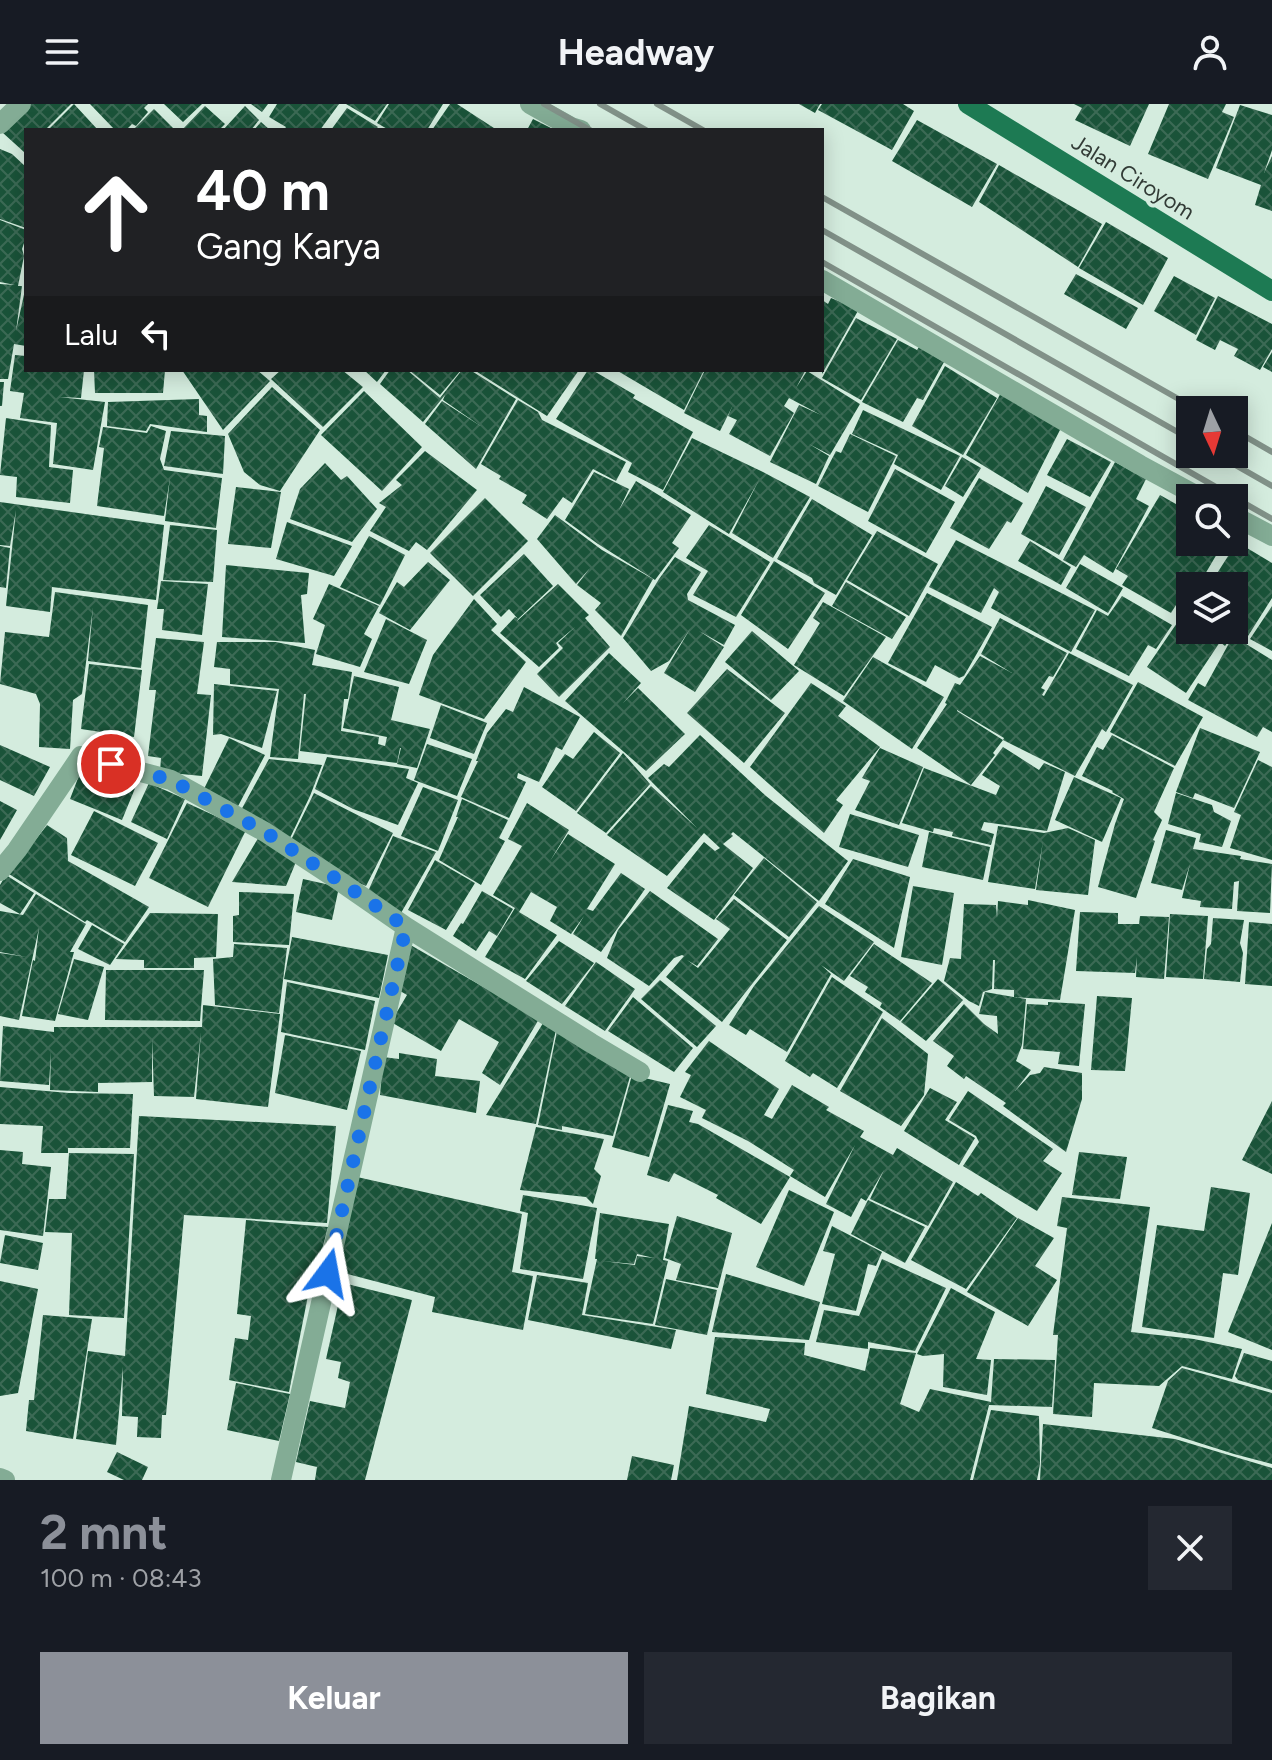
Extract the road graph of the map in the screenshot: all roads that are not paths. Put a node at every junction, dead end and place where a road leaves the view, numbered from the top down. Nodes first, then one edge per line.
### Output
1 (21, 104) edge
2 (530, 104) edge
3 (968, 104) edge
4 (0, 124) edge
5 (574, 128) edge
6 (824, 281) edge
7 (1272, 291) edge
8 (1176, 484) edge
9 (1248, 523) edge
10 (1272, 536) edge
11 (0, 871) edge
12 (406, 927) junction
13 (640, 1072) dead end
14 (281, 1480) edge

1 - 4 street
2 - 5 street
3 - 7 main road, Jalan Ciroyom
6 - 8 street
9 - 10 street
11 - 12 street
12 - 13 street
12 - 14 street

